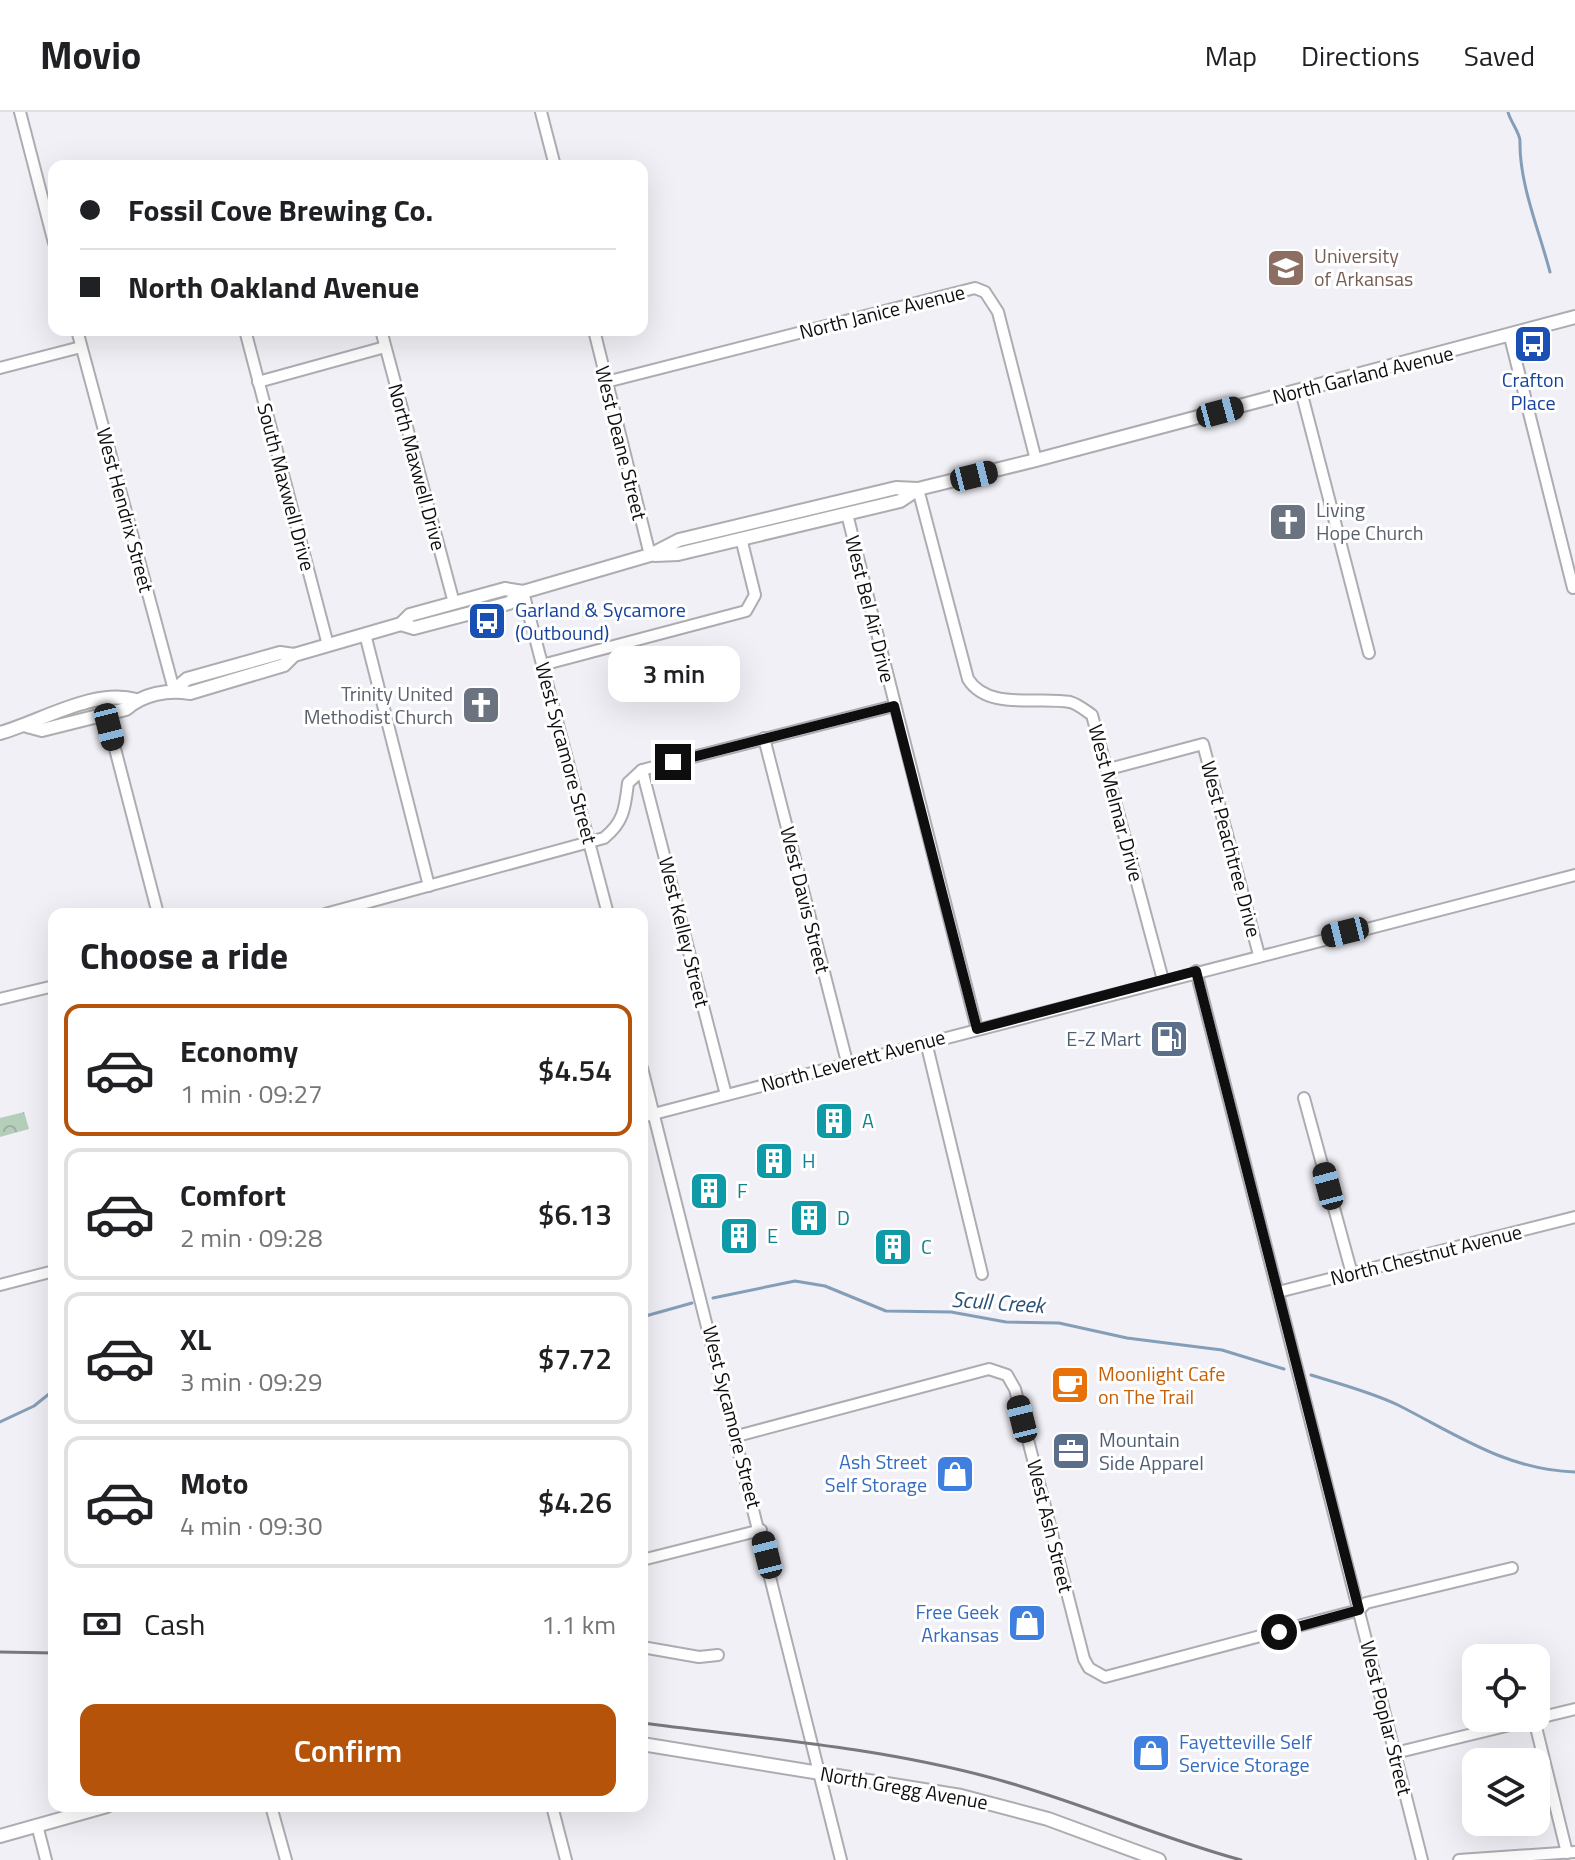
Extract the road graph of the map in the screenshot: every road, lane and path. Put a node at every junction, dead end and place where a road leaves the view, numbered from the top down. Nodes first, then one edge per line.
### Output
1 (20, 112) edge
2 (541, 112) edge
3 (553, 160) edge
4 (48, 220) edge
5 (1575, 317) edge
6 (78, 336) edge
7 (246, 336) edge
8 (382, 336) edge
9 (595, 336) edge
10 (1510, 337) junction
11 (81, 347) junction
12 (385, 347) junction
13 (0, 368) edge
14 (258, 382) junction
15 (606, 382) junction
16 (1301, 391) junction
17 (1036, 460) junction
18 (918, 489) junction
19 (847, 514) junction
20 (741, 538) junction
21 (650, 555) junction
22 (1573, 588) edge
23 (523, 592) junction
24 (454, 603) junction
25 (401, 624) junction
26 (365, 634) junction
27 (328, 645) junction
28 (1369, 653) dead end
29 (542, 665) junction
30 (174, 690) junction
31 (136, 700) junction
32 (894, 706) junction
33 (106, 714) junction
34 (27, 726) junction
35 (0, 733) edge
36 (764, 738) junction
37 (1109, 769) junction
38 (642, 770) junction
39 (590, 844) junction
40 (1575, 875) edge
41 (429, 886) junction
42 (156, 908) edge
43 (347, 908) edge
44 (606, 908) edge
45 (1259, 955) junction
46 (1196, 971) junction
47 (1163, 980) junction
48 (48, 987) edge
49 (0, 999) edge
50 (977, 1029) junction
51 (926, 1042) junction
52 (847, 1062) junction
53 (648, 1091) edge
54 (726, 1095) junction
55 (1304, 1098) dead end
56 (654, 1114) junction
57 (648, 1116) edge
58 (1575, 1217) edge
59 (48, 1273) edge
60 (982, 1274) dead end
61 (1352, 1274) junction
62 (0, 1285) edge
63 (1278, 1292) junction
64 (737, 1436) junction
65 (761, 1530) junction
66 (648, 1558) edge
67 (1512, 1568) dead end
68 (1359, 1610) junction
69 (648, 1648) edge
70 (718, 1655) dead end
71 (1575, 1709) edge
72 (1550, 1715) edge
73 (1481, 1732) edge
74 (1538, 1732) edge
75 (648, 1745) edge
76 (1395, 1753) junction
77 (822, 1774) junction
78 (85, 1812) edge
79 (273, 1812) edge
80 (554, 1812) edge
81 (37, 1825) junction
82 (0, 1836) edge
83 (1571, 1852) edge
84 (1132, 1855) edge
85 (46, 1860) edge
86 (286, 1860) edge
87 (566, 1860) edge
88 (841, 1860) edge
89 (1159, 1860) edge
90 (1422, 1860) edge
91 (1459, 1860) edge

1 - 4 street
2 - 3 street
5 - 10 main road, North Garland Avenue
6 - 11 street, West Hendrix Street
7 - 14 street, South Maxwell Drive
8 - 12 street, North Maxwell Drive
9 - 15 street, West Deane Street
10 - 16 main road, North Garland Avenue
10 - 22 street
11 - 13 street
11 - 30 street, West Hendrix Street
12 - 14 street
12 - 24 street, North Maxwell Drive
14 - 27 street, South Maxwell Drive
15 - 17 street, North Janice Avenue
15 - 21 street, West Deane Street
16 - 17 main road, North Garland Avenue
16 - 28 street
17 - 18 main road, North Garland Avenue
18 - 19 main road, North Garland Avenue
18 - 21 main road, North Garland Avenue
18 - 37 street, West Melmar Drive
19 - 20 main road, North Garland Avenue
19 - 32 street, West Bel Air Drive
20 - 21 main road, North Garland Avenue
20 - 29 street
21 - 23 main road, North Garland Avenue
23 - 24 main road, North Garland Avenue
23 - 25 main road, North Garland Avenue
23 - 29 street, West Sycamore Street
24 - 25 main road, North Garland Avenue
25 - 26 main road, North Garland Avenue
26 - 27 main road, North Garland Avenue
26 - 41 street
27 - 30 main road, North Garland Avenue
29 - 39 street, West Sycamore Street
30 - 31 main road, North Garland Avenue
31 - 33 main road, North Garland Avenue
31 - 34 main road, North Garland Avenue
32 - 36 street
32 - 50 street, West Bel Air Drive
33 - 34 main road, North Garland Avenue
33 - 42 street
34 - 35 main road, North Garland Avenue
36 - 38 street
36 - 52 street, West Davis Street
37 - 45 street, West Peachtree Drive
37 - 47 street, West Melmar Drive
38 - 39 street
38 - 54 street, West Kelley Street
39 - 41 street
39 - 44 street, West Sycamore Street
40 - 45 street, North Leverett Avenue
41 - 43 street
45 - 46 street, North Leverett Avenue
46 - 47 street, North Leverett Avenue
46 - 63 street, West Poplar Street
47 - 50 street, North Leverett Avenue
48 - 49 street
50 - 51 street, North Leverett Avenue
51 - 52 street, North Leverett Avenue
51 - 60 street
52 - 54 street, North Leverett Avenue
53 - 56 street, West Sycamore Street
54 - 56 street, North Leverett Avenue
55 - 61 street
56 - 57 street, North Leverett Avenue
56 - 64 street, West Sycamore Street
58 - 61 street, North Chestnut Avenue
59 - 62 street
61 - 63 street, North Chestnut Avenue
63 - 68 street, West Poplar Street
64 - 65 street, West Sycamore Street
64 - 68 street, West Ash Street
65 - 66 street
65 - 77 street, West Sycamore Street
67 - 68 street
68 - 76 street, West Poplar Street
69 - 70 street
71 - 72 street
73 - 76 street
74 - 83 street
75 - 77 main road, North Gregg Avenue
76 - 90 street, West Poplar Street
77 - 84 main road, North Gregg Avenue
77 - 88 street, West Sycamore Street
78 - 81 main road
79 - 86 street
80 - 87 street
81 - 82 main road
81 - 85 street
83 - 91 street
84 - 89 main road, North Gregg Avenue

